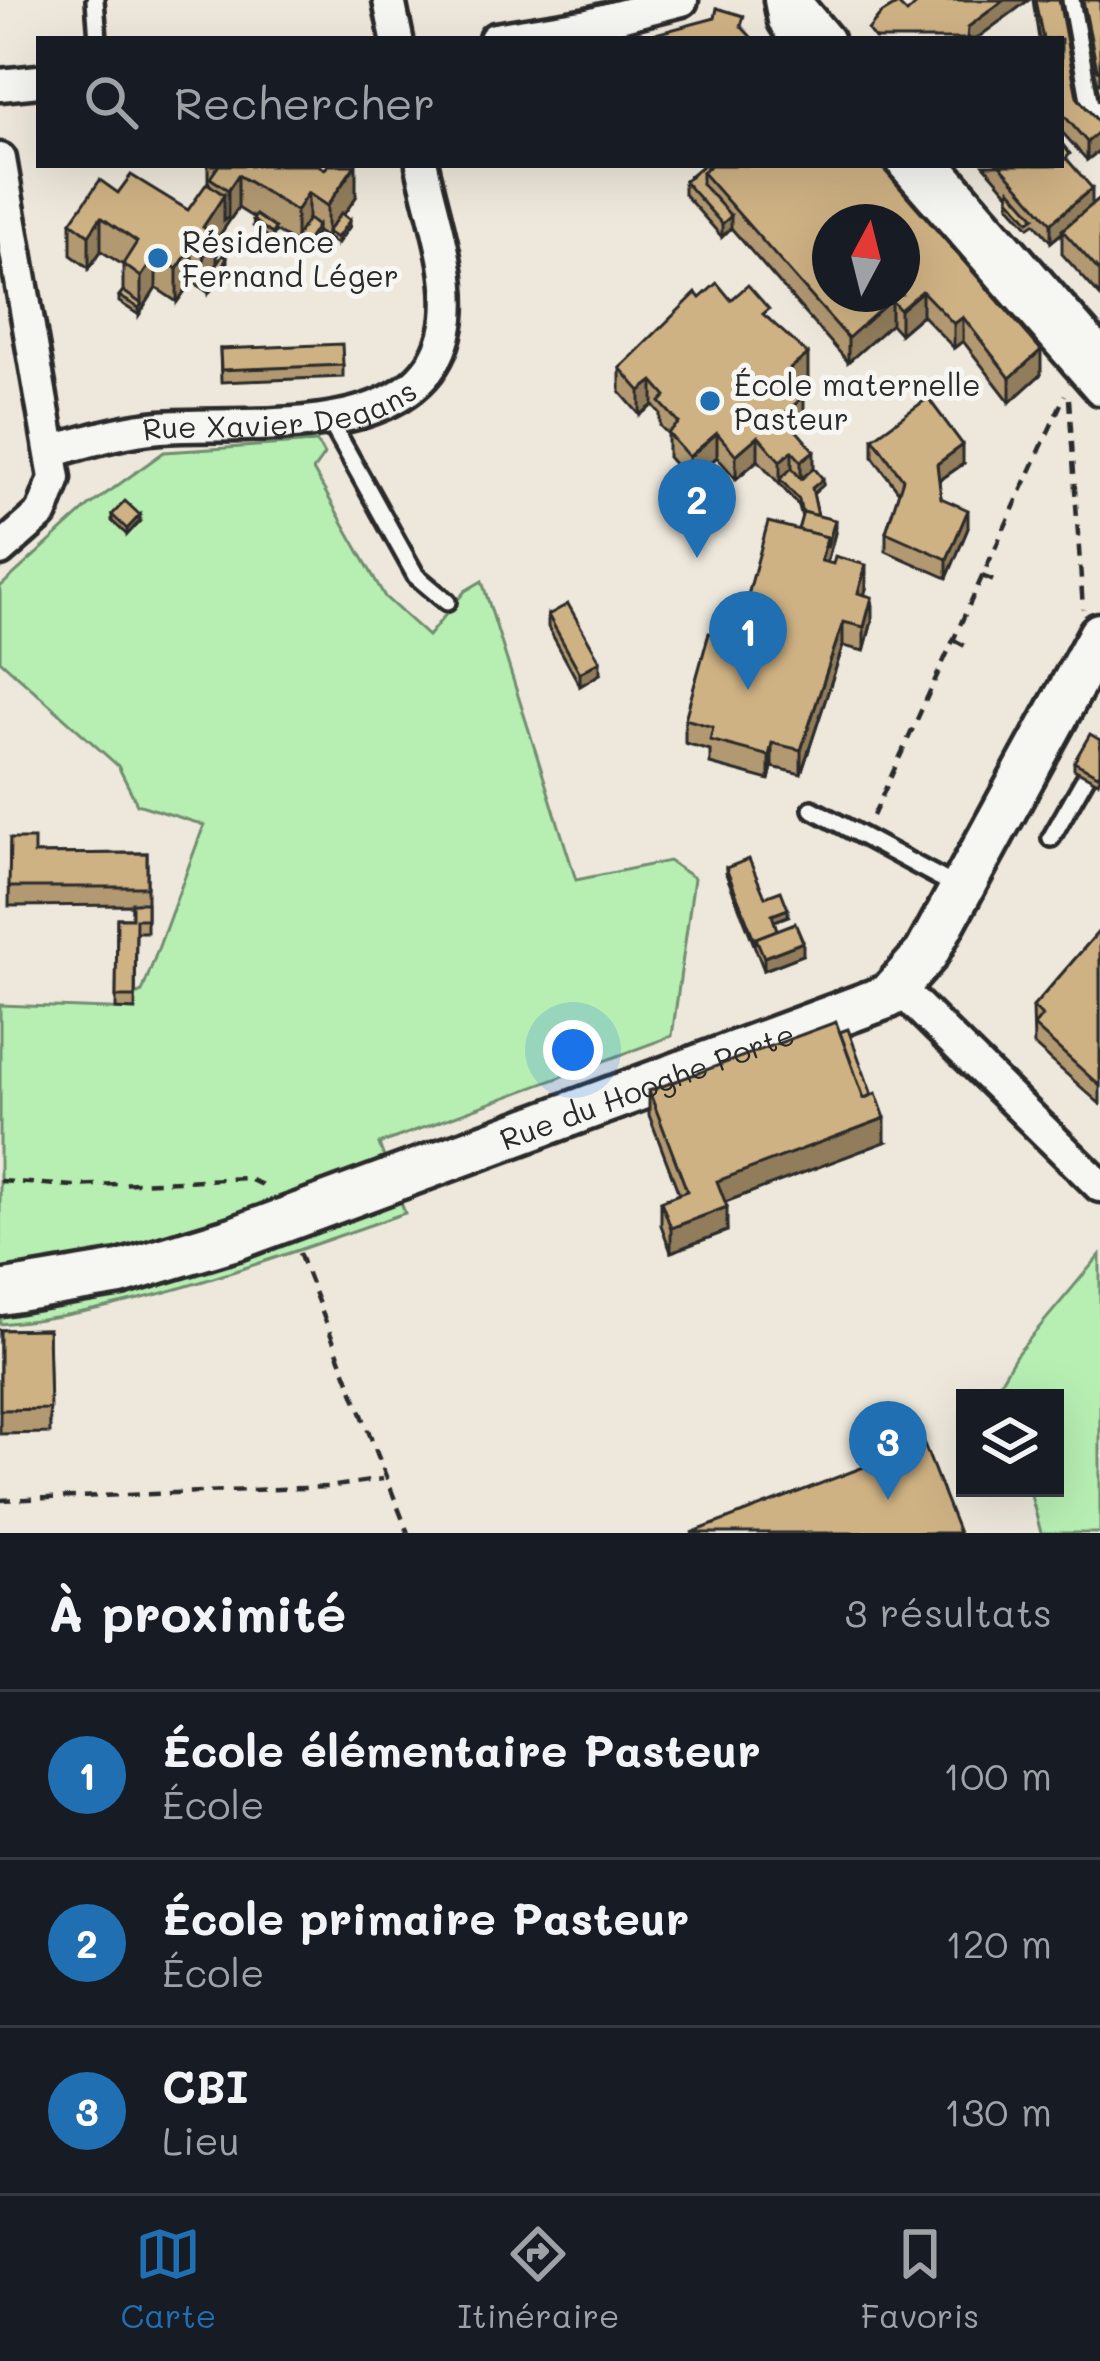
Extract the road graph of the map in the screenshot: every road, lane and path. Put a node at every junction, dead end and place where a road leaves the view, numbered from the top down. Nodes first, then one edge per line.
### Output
1 (94, 0) edge
2 (389, 0) edge
3 (682, 0) edge
4 (780, 0) edge
5 (794, 0) edge
6 (1071, 0) edge
7 (98, 36) edge
8 (396, 36) edge
9 (509, 36) edge
10 (794, 36) edge
11 (824, 36) edge
12 (36, 81) edge
13 (0, 85) edge
14 (1100, 115) edge
15 (0, 159) edge
16 (423, 168) edge
17 (907, 168) edge
18 (939, 168) edge
19 (1100, 353) edge
20 (1100, 389) edge
21 (329, 419) junction
22 (53, 451) junction
23 (0, 550) edge
24 (982, 576) junction
25 (994, 581) dead end
26 (447, 602) dead end
27 (954, 640) junction
28 (1096, 641) edge
29 (967, 646) dead end
30 (1100, 752) edge
31 (812, 809) dead end
32 (864, 837) junction
33 (1051, 838) dead end
34 (962, 889) junction
35 (900, 989) junction
36 (0, 1181) edge
37 (1100, 1186) edge
38 (286, 1221) junction
39 (0, 1293) edge
40 (386, 1478) junction
41 (0, 1499) edge
42 (408, 1533) edge

1 - 7 lane
2 - 8 street
3 - 9 street
4 - 10 street
5 - 11 street
6 - 14 lane
12 - 13 street
15 - 22 street
16 - 21 street, Rue Xavier Degans
17 - 20 street
18 - 19 street
21 - 22 street, Rue Xavier Degans
21 - 26 lane
22 - 23 street
24 - 25 path
24 - 27 path
24 - 28 path
27 - 29 path
27 - 32 path
28 - 34 street
30 - 33 lane
31 - 32 lane
32 - 34 lane
34 - 35 street
35 - 37 street
35 - 38 street, Rue du Hooghe Porte
36 - 38 path
38 - 39 street, Rue du Hooghe Porte
38 - 40 path
40 - 41 path
40 - 42 path

